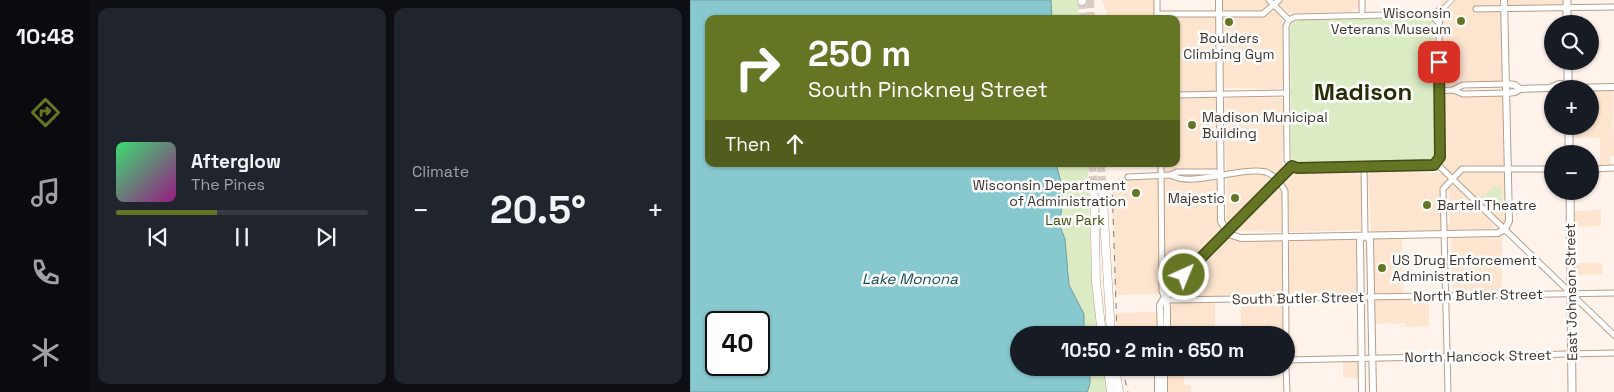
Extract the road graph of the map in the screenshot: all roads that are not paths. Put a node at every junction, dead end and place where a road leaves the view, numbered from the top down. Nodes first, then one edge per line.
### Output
1 (1157, 0) edge
2 (1219, 0) edge
3 (1269, 0) edge
4 (1279, 0) edge
5 (1362, 0) edge
6 (1452, 0) edge
7 (1504, 0) edge
8 (1567, 4) edge
9 (1274, 5) junction
10 (1614, 7) edge
11 (1505, 8) junction
12 (1444, 9) junction
13 (1476, 9) dead end
14 (1219, 14) junction
15 (1430, 14) junction
16 (1157, 15) edge
17 (1180, 15) edge
18 (1362, 16) junction
19 (1289, 20) junction
20 (1439, 23) junction
21 (1506, 84) junction
22 (1599, 87) edge
23 (1614, 87) edge
24 (1520, 89) junction
25 (1544, 89) edge
26 (1439, 90) junction
27 (1453, 90) junction
28 (1287, 93) junction
29 (1506, 93) junction
30 (1220, 94) junction
31 (1180, 95) edge
32 (1436, 163) junction
33 (1292, 166) junction
34 (1160, 167) edge
35 (1364, 168) junction
36 (1614, 168) edge
37 (1544, 169) edge
38 (1599, 169) edge
39 (1508, 170) junction
40 (1220, 174) junction
41 (1160, 176) junction
42 (1128, 177) dead end
43 (1452, 178) junction
44 (1277, 181) junction
45 (1570, 200) edge
46 (1505, 229) junction
47 (1227, 232) junction
48 (1444, 234) junction
49 (1365, 235) junction
50 (1286, 236) junction
51 (1614, 293) edge
52 (1572, 294) junction
53 (1371, 296) junction
54 (1447, 296) junction
55 (1360, 297) junction
56 (1164, 298) junction
57 (1286, 298) junction
58 (1101, 326) edge
59 (1110, 326) edge
60 (1161, 326) edge
61 (1167, 326) edge
62 (1286, 326) edge
63 (1614, 334) edge
64 (1572, 354) junction
65 (1614, 354) edge
66 (1448, 358) junction
67 (1361, 359) junction
68 (1373, 359) junction
69 (1295, 360) edge
70 (1109, 376) edge
71 (1116, 376) edge
72 (1158, 376) edge
73 (1164, 376) edge
74 (1286, 376) edge
75 (1111, 392) edge
76 (1118, 392) edge
77 (1158, 392) edge
78 (1164, 392) edge
79 (1287, 392) edge
80 (1362, 392) edge
81 (1373, 392) edge
82 (1448, 392) edge
83 (1572, 392) edge

1 - 16 street
2 - 14 street
3 - 9 street
4 - 9 street
5 - 18 street
6 - 12 street
7 - 11 street
8 - 10 street
8 - 11 street
9 - 14 street
9 - 19 street
11 - 13 street
11 - 21 street
12 - 15 street
12 - 20 street
14 - 17 street
14 - 30 street
15 - 18 street
15 - 20 street
18 - 19 street
19 - 28 street
20 - 26 street
21 - 24 street
21 - 27 street
21 - 29 street
22 - 23 street
24 - 25 street
24 - 29 street
26 - 27 street
26 - 32 street
27 - 29 street
28 - 30 street
28 - 33 street
29 - 39 street
30 - 31 street
30 - 40 street
32 - 35 street
32 - 43 street
33 - 35 street
33 - 44 street
34 - 41 street
35 - 49 street
36 - 38 street
37 - 39 street
39 - 43 street
39 - 46 street
40 - 41 street
40 - 44 street
40 - 47 street
41 - 42 street
41 - 56 street
43 - 46 street
43 - 48 street
44 - 47 street
44 - 50 street
45 - 52 main road, East Johnson Street
46 - 48 street
46 - 52 street
47 - 50 street
47 - 56 street
48 - 49 street
48 - 54 street
49 - 50 street
49 - 53 street
49 - 55 street
50 - 57 street
51 - 52 street, North Butler Street
52 - 54 street, North Butler Street
52 - 63 street
52 - 64 main road, East Johnson Street
53 - 54 street, North Butler Street
53 - 55 street, South Butler Street
53 - 68 street
54 - 66 street
55 - 57 street, South Butler Street
55 - 67 street
56 - 57 street, South Butler Street
56 - 60 street
56 - 61 street
57 - 62 street
58 - 59 main road
64 - 65 street, North Hancock Street
64 - 66 street, North Hancock Street
64 - 83 main road, East Johnson Street
66 - 68 street, North Hancock Street
66 - 82 street
67 - 68 street, North Hancock Street
67 - 69 street, North Hancock Street
67 - 80 street
68 - 81 street
70 - 75 main road
71 - 76 main road
72 - 77 street
73 - 78 street
74 - 79 street

